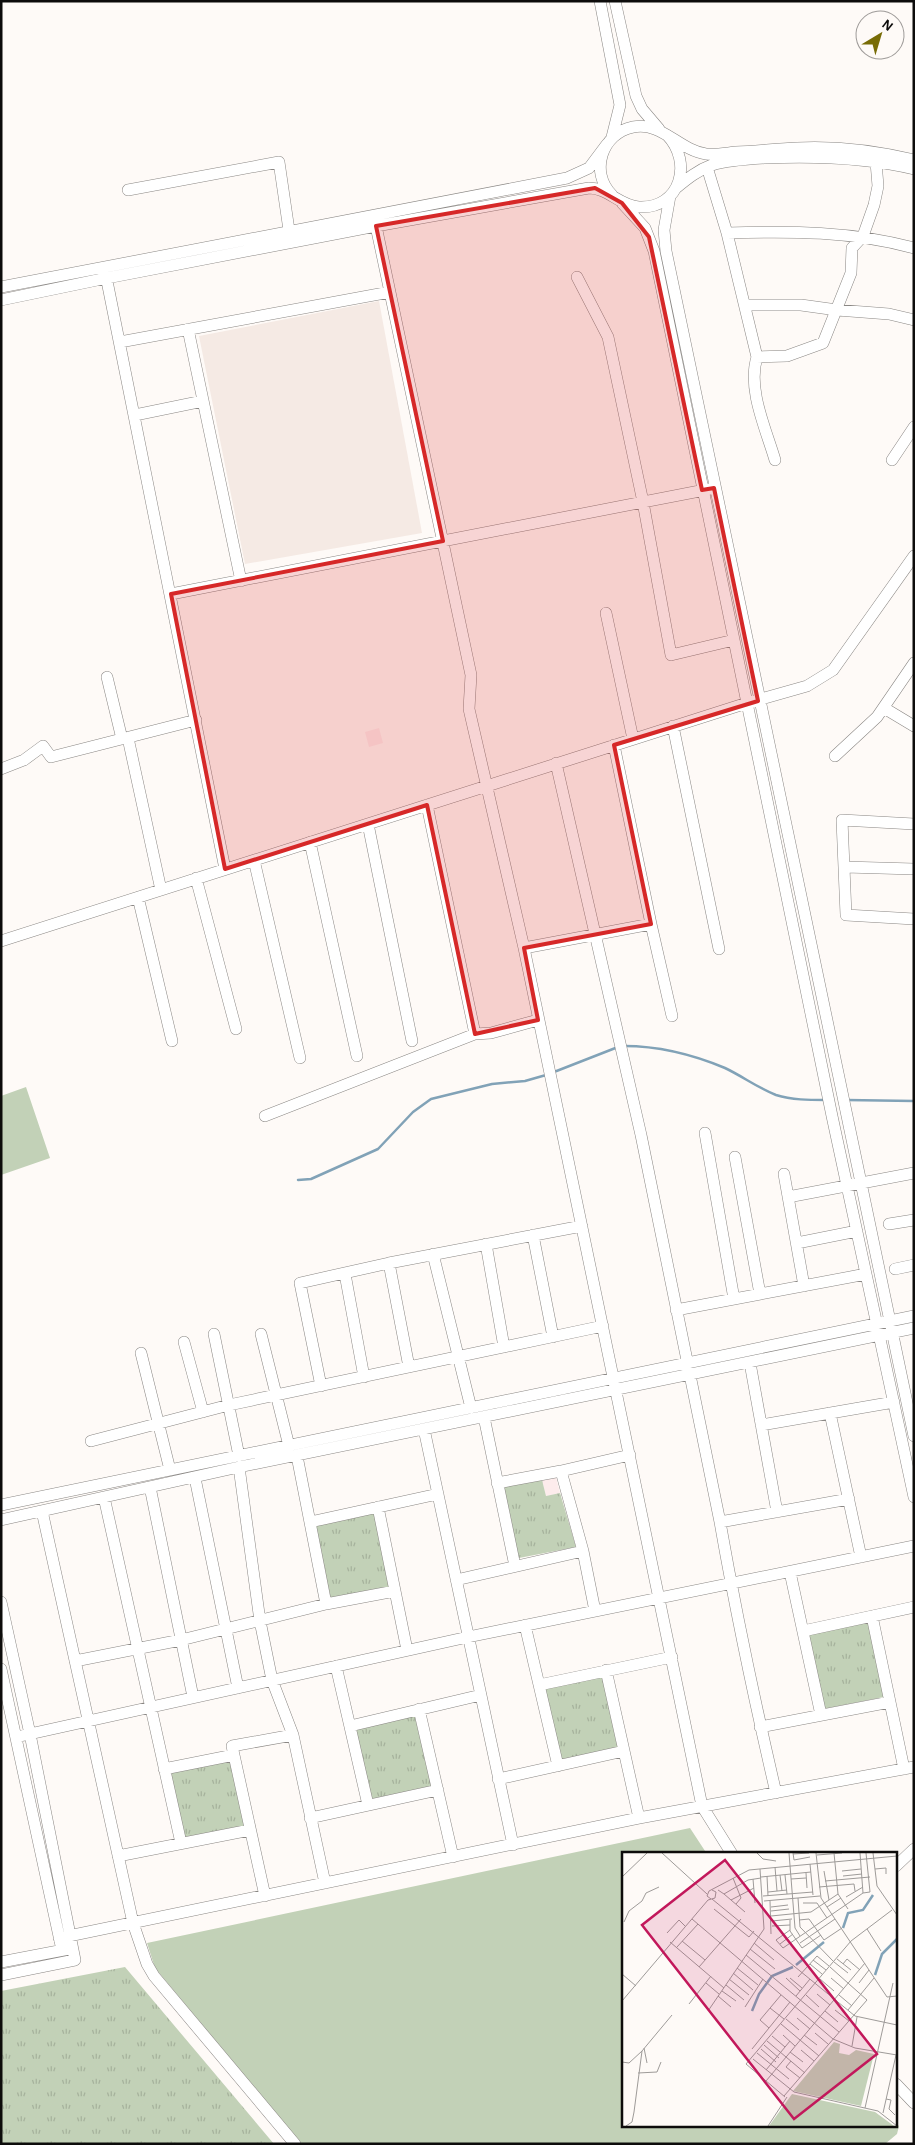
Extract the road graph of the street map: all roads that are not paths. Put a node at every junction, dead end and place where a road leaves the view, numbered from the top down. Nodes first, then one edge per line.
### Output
1 (600, 1) edge
2 (614, 1) edge
3 (663, 133) junction
4 (610, 140) junction
5 (819, 153) junction
6 (914, 160) edge
7 (876, 162) junction
8 (707, 167) junction
9 (914, 169) edge
10 (128, 190) dead end
11 (672, 192) junction
12 (618, 200) junction
13 (376, 226) junction
14 (727, 233) junction
15 (863, 236) junction
16 (290, 237) junction
17 (914, 248) edge
18 (105, 272) junction
19 (576, 277) dead end
20 (1, 287) edge
21 (390, 292) junction
22 (1, 300) edge
23 (745, 305) junction
24 (837, 310) junction
25 (914, 320) edge
26 (188, 329) junction
27 (120, 342) junction
28 (757, 357) junction
29 (203, 401) junction
30 (134, 415) junction
31 (914, 427) edge
32 (775, 460) dead end
33 (892, 460) dead end
34 (714, 488) junction
35 (702, 490) junction
36 (643, 502) junction
37 (443, 541) junction
38 (914, 556) edge
39 (241, 581) junction
40 (171, 594) junction
41 (606, 613) dead end
42 (734, 640) junction
43 (913, 667) edge
44 (107, 677) dead end
45 (753, 702) junction
46 (884, 708) junction
47 (196, 720) junction
48 (673, 726) junction
49 (914, 726) edge
50 (125, 739) junction
51 (634, 739) junction
52 (614, 745) junction
53 (834, 756) dead end
54 (556, 763) junction
55 (1, 769) edge
56 (486, 786) junction
57 (426, 805) junction
58 (368, 824) junction
59 (914, 824) edge
60 (310, 842) junction
61 (254, 860) junction
62 (845, 867) junction
63 (226, 869) junction
64 (914, 869) edge
65 (196, 878) junction
66 (161, 890) junction
67 (138, 897) junction
68 (914, 919) edge
69 (650, 924) junction
70 (596, 934) junction
71 (1, 940) edge
72 (524, 948) junction
73 (718, 949) dead end
74 (672, 1016) dead end
75 (538, 1020) junction
76 (236, 1029) dead end
77 (475, 1034) junction
78 (172, 1041) dead end
79 (412, 1041) dead end
80 (358, 1056) dead end
81 (300, 1058) dead end
82 (265, 1116) dead end
83 (705, 1133) dead end
84 (736, 1157) dead end
85 (914, 1173) edge
86 (784, 1174) dead end
87 (859, 1183) junction
88 (847, 1186) junction
89 (788, 1197) junction
90 (914, 1220) edge
91 (889, 1224) dead end
92 (582, 1226) junction
93 (857, 1231) junction
94 (533, 1235) junction
95 (797, 1243) junction
96 (486, 1244) junction
97 (433, 1254) junction
98 (389, 1263) junction
99 (914, 1265) edge
100 (895, 1269) dead end
101 (345, 1274) junction
102 (866, 1274) junction
103 (804, 1286) junction
104 (760, 1294) junction
105 (734, 1299) junction
106 (676, 1310) junction
107 (914, 1316) edge
108 (883, 1322) junction
109 (603, 1326) junction
110 (914, 1328) edge
111 (892, 1333) junction
112 (214, 1334) dead end
113 (261, 1334) dead end
114 (880, 1336) junction
115 (553, 1337) junction
116 (184, 1342) dead end
117 (504, 1347) junction
118 (141, 1354) dead end
119 (458, 1357) junction
120 (750, 1363) junction
121 (409, 1367) junction
122 (688, 1369) junction
123 (364, 1377) junction
124 (614, 1384) junction
125 (321, 1386) junction
126 (277, 1395) junction
127 (894, 1402) junction
128 (229, 1405) junction
129 (471, 1408) junction
130 (202, 1412) junction
131 (830, 1413) junction
132 (484, 1417) junction
133 (159, 1423) junction
134 (761, 1425) junction
135 (424, 1430) junction
136 (914, 1436) edge
137 (90, 1441) dead end
138 (289, 1446) junction
139 (630, 1455) junction
140 (297, 1456) junction
141 (239, 1462) junction
142 (170, 1470) junction
143 (561, 1471) junction
144 (195, 1478) junction
145 (497, 1483) junction
146 (150, 1487) junction
147 (913, 1491) edge
148 (438, 1494) junction
149 (104, 1497) junction
150 (848, 1498) junction
151 (1, 1505) edge
152 (378, 1507) junction
153 (42, 1511) junction
154 (777, 1512) junction
155 (1, 1520) edge
156 (310, 1522) junction
157 (720, 1522) junction
158 (914, 1546) edge
159 (583, 1551) junction
160 (861, 1557) junction
161 (515, 1566) junction
162 (790, 1572) junction
163 (456, 1580) junction
164 (731, 1584) junction
165 (395, 1591) junction
166 (659, 1598) junction
167 (1, 1602) edge
168 (326, 1604) junction
169 (914, 1607) edge
170 (595, 1611) junction
171 (872, 1616) junction
172 (260, 1621) junction
173 (525, 1625) junction
174 (226, 1629) junction
175 (803, 1631) junction
176 (468, 1637) junction
177 (181, 1640) junction
178 (137, 1648) junction
179 (407, 1650) junction
180 (672, 1657) junction
181 (75, 1662) junction
182 (336, 1666) junction
183 (1, 1668) edge
184 (606, 1670) junction
185 (272, 1680) junction
186 (539, 1685) junction
187 (238, 1688) junction
188 (481, 1695) junction
189 (193, 1698) junction
190 (890, 1702) junction
191 (150, 1707) junction
192 (419, 1709) junction
193 (821, 1715) junction
194 (88, 1721) junction
195 (350, 1726) junction
196 (760, 1727) junction
197 (30, 1734) junction
198 (293, 1735) junction
199 (16, 1737) junction
200 (624, 1751) junction
201 (234, 1755) junction
202 (558, 1766) junction
203 (164, 1768) junction
204 (909, 1768) edge
205 (498, 1779) junction
206 (438, 1790) junction
207 (776, 1793) junction
208 (368, 1804) junction
209 (702, 1806) junction
210 (310, 1818) junction
211 (639, 1818) junction
212 (250, 1830) junction
213 (181, 1844) junction
214 (513, 1845) junction
215 (914, 1849) edge
216 (731, 1852) edge
217 (118, 1856) junction
218 (453, 1857) junction
219 (898, 1864) edge
220 (325, 1883) junction
221 (264, 1896) junction
222 (133, 1923) junction
223 (65, 1937) junction
224 (67, 1949) junction
225 (1, 1962) edge
226 (1, 1975) edge
227 (898, 2086) edge
228 (914, 2103) edge
229 (295, 2144) edge

1 - 4 street
2 - 3 street
3 - 4 street
3 - 5 street
3 - 11 street
4 - 12 street
4 - 16 street
5 - 6 street
5 - 7 street
5 - 8 street
7 - 9 street
7 - 15 street
8 - 11 street
8 - 14 street
10 - 16 street
11 - 12 street
11 - 34 street
12 - 13 street
12 - 35 street
13 - 16 street
13 - 21 street
14 - 15 street
14 - 23 street
15 - 17 street
15 - 24 street
16 - 18 street
18 - 20 street
18 - 22 street
18 - 27 street
19 - 36 street
21 - 26 street
21 - 37 street
23 - 24 street
23 - 28 street
24 - 25 street
24 - 28 street
26 - 27 street
26 - 29 street
27 - 30 street
28 - 32 street
29 - 30 street
29 - 39 street
30 - 40 street
31 - 33 street
34 - 35 street
34 - 45 street
35 - 36 street
35 - 42 street
36 - 37 street
36 - 42 street
37 - 39 street
37 - 56 street
38 - 45 street
39 - 40 street
40 - 47 street
41 - 51 street
42 - 45 street
43 - 46 street
44 - 50 street
45 - 48 street
45 - 87 street
45 - 88 street
46 - 49 street
46 - 53 street
47 - 50 street
47 - 63 street
48 - 51 street
48 - 73 street
50 - 55 street
50 - 66 street
51 - 52 street
52 - 54 street
52 - 69 street
54 - 56 street
54 - 70 street
56 - 57 street
56 - 72 street
57 - 58 street
57 - 77 street
58 - 60 street
58 - 79 street
59 - 62 street
60 - 61 street
60 - 80 street
61 - 63 street
61 - 81 street
62 - 64 street
62 - 68 street
63 - 65 street
65 - 66 street
65 - 76 street
66 - 67 street
67 - 71 street
67 - 78 street
69 - 70 street
69 - 74 street
70 - 72 street
70 - 106 street
72 - 75 street
75 - 77 street
75 - 92 street
77 - 82 street
83 - 105 street
84 - 104 street
85 - 87 street
86 - 89 street
87 - 88 street
87 - 108 street
88 - 89 street
88 - 93 street
89 - 95 street
90 - 91 street
92 - 94 street
92 - 109 street
93 - 95 street
93 - 102 street
94 - 96 street
94 - 115 street
95 - 103 street
96 - 97 street
96 - 117 street
97 - 98 street
97 - 119 street
98 - 101 street
98 - 121 street
99 - 100 street
101 - 123 street
101 - 125 street
102 - 103 street
102 - 108 street
103 - 104 street
104 - 105 street
105 - 106 street
106 - 122 street
107 - 108 street
108 - 111 street
108 - 114 street
108 - 122 street
109 - 115 street
109 - 124 street
110 - 111 street
111 - 114 street
111 - 136 street
112 - 128 street
113 - 126 street
114 - 120 street
114 - 127 street
115 - 117 street
116 - 130 street
117 - 119 street
118 - 133 street
119 - 121 street
119 - 129 street
120 - 122 street
120 - 134 street
121 - 123 street
122 - 124 street
122 - 157 street
123 - 125 street
124 - 129 street
124 - 132 street
124 - 139 street
125 - 126 street
126 - 128 street
126 - 138 street
127 - 131 street
127 - 147 street
128 - 130 street
128 - 141 street
129 - 138 street
130 - 133 street
131 - 134 street
131 - 150 street
132 - 135 street
132 - 145 street
133 - 137 street
133 - 142 street
134 - 154 street
135 - 140 street
135 - 148 street
138 - 141 street
139 - 143 street
139 - 166 street
140 - 141 street
140 - 156 street
141 - 142 street
141 - 144 street
141 - 172 street
142 - 151 street
143 - 145 street
143 - 159 street
144 - 146 street
144 - 174 street
145 - 161 street
146 - 149 street
146 - 177 street
148 - 152 street
148 - 163 street
149 - 153 street
149 - 178 street
150 - 154 street
150 - 160 street
152 - 156 street
152 - 165 street
153 - 155 street
153 - 181 street
154 - 157 street
156 - 168 street
157 - 164 street
158 - 160 street
159 - 161 street
159 - 170 street
160 - 162 street
161 - 163 street
162 - 164 street
162 - 175 street
163 - 176 street
164 - 166 street
164 - 196 street
165 - 168 street
165 - 179 street
166 - 170 street
166 - 180 street
167 - 197 street
168 - 172 street
169 - 171 street
170 - 173 street
171 - 175 street
171 - 190 street
172 - 174 street
172 - 185 street
173 - 176 street
173 - 186 street
174 - 177 street
174 - 187 street
175 - 193 street
176 - 179 street
176 - 188 street
177 - 178 street
177 - 189 street
178 - 181 street
178 - 191 street
179 - 182 street
180 - 184 street
180 - 209 street
181 - 194 street
182 - 185 street
182 - 195 street
183 - 199 street
184 - 186 street
184 - 200 street
185 - 187 street
185 - 198 street
186 - 202 street
187 - 189 street
188 - 192 street
188 - 205 street
189 - 191 street
190 - 193 street
190 - 204 street
191 - 194 street
191 - 203 street
192 - 195 street
192 - 206 street
193 - 196 street
194 - 197 street
194 - 217 street
195 - 208 street
196 - 207 street
197 - 199 street
197 - 223 street
198 - 201 street
198 - 210 street
199 - 223 street
200 - 202 street
200 - 211 street
201 - 203 street
201 - 212 street
202 - 205 street
203 - 213 street
204 - 207 street
205 - 214 street
206 - 208 street
206 - 218 street
207 - 209 street
208 - 210 street
209 - 211 street
209 - 216 street
210 - 220 street
211 - 214 street
212 - 213 street
212 - 221 street
213 - 217 street
214 - 218 street
215 - 219 street
217 - 222 street
218 - 220 street
220 - 221 street
221 - 222 street
222 - 223 street
222 - 229 street
223 - 224 street
224 - 225 street
224 - 226 street
227 - 228 street

